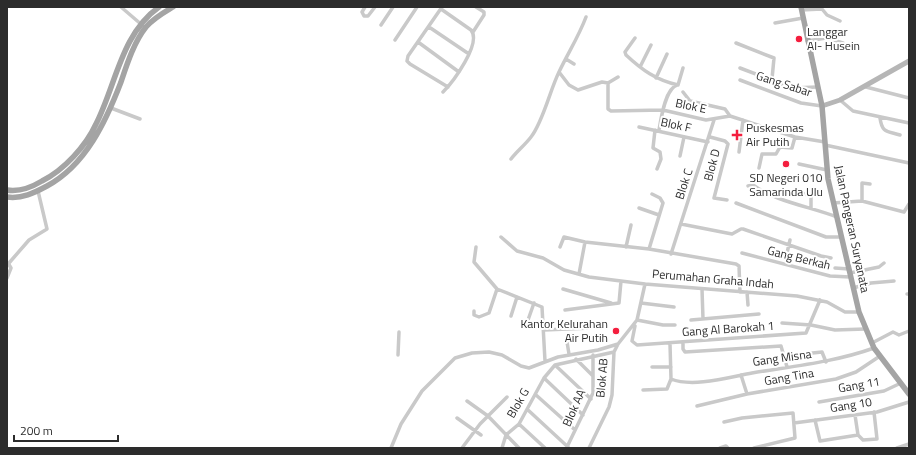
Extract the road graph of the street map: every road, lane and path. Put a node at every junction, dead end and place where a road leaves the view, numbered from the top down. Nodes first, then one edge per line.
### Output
1 (121, 7) edge
2 (159, 7) edge
3 (173, 7) edge
4 (365, 7) edge
5 (375, 7) edge
6 (393, 7) edge
7 (417, 7) edge
8 (476, 7) edge
9 (442, 8) edge
10 (801, 9) edge
11 (586, 17) dead end
12 (803, 18) junction
13 (840, 21) dead end
14 (775, 23) dead end
15 (140, 24) junction
16 (380, 25) dead end
17 (429, 27) junction
18 (145, 28) junction
19 (473, 32) junction
20 (635, 38) dead end
21 (395, 40) dead end
22 (807, 41) junction
23 (418, 42) junction
24 (736, 43) dead end
25 (843, 43) dead end
26 (651, 45) dead end
27 (469, 54) junction
28 (667, 54) dead end
29 (566, 59) junction
30 (909, 61) edge
31 (574, 64) dead end
32 (640, 67) junction
33 (683, 68) dead end
34 (740, 68) dead end
35 (459, 72) junction
36 (559, 72) junction
37 (618, 77) dead end
38 (656, 78) junction
39 (772, 79) junction
40 (740, 80) dead end
41 (608, 83) junction
42 (678, 85) junction
43 (448, 87) junction
44 (817, 87) junction
45 (866, 87) junction
46 (444, 92) dead end
47 (683, 92) dead end
48 (909, 98) edge
49 (840, 100) junction
50 (822, 106) junction
51 (111, 108) junction
52 (663, 110) junction
53 (730, 116) junction
54 (880, 118) junction
55 (140, 119) dead end
56 (714, 120) junction
57 (743, 120) junction
58 (909, 123) edge
59 (639, 127) dead end
60 (657, 130) junction
61 (900, 135) dead end
62 (684, 137) junction
63 (710, 137) junction
64 (795, 137) junction
65 (708, 142) junction
66 (825, 144) junction
67 (739, 152) dead end
68 (680, 156) dead end
69 (510, 159) dead end
70 (909, 163) edge
71 (799, 164) dead end
72 (759, 168) dead end
73 (657, 169) dead end
74 (827, 170) junction
75 (870, 184) dead end
76 (748, 186) dead end
77 (7, 190) edge
78 (38, 191) junction
79 (796, 191) dead end
80 (652, 194) dead end
81 (7, 197) edge
82 (727, 200) dead end
83 (862, 202) junction
84 (736, 203) dead end
85 (833, 203) junction
86 (909, 204) edge
87 (639, 208) dead end
88 (811, 208) junction
89 (659, 215) junction
90 (837, 217) junction
91 (682, 224) junction
92 (631, 225) dead end
93 (501, 237) dead end
94 (841, 237) junction
95 (790, 240) dead end
96 (585, 242) junction
97 (788, 245) junction
98 (560, 247) dead end
99 (626, 247) junction
100 (476, 248) dead end
101 (649, 249) junction
102 (742, 253) dead end
103 (671, 254) junction
104 (831, 258) dead end
105 (8, 263) edge
106 (884, 263) dead end
107 (788, 265) junction
108 (835, 268) dead end
109 (850, 273) junction
110 (579, 274) junction
111 (7, 278) edge
112 (621, 281) junction
113 (894, 281) dead end
114 (645, 284) junction
115 (853, 288) junction
116 (497, 289) junction
117 (563, 289) dead end
118 (702, 289) junction
119 (740, 292) junction
120 (747, 292) junction
121 (517, 297) junction
122 (820, 300) junction
123 (534, 303) junction
124 (641, 303) junction
125 (612, 304) junction
126 (748, 305) dead end
127 (674, 307) dead end
128 (565, 310) dead end
129 (474, 311) dead end
130 (859, 312) junction
131 (759, 314) dead end
132 (511, 316) dead end
133 (702, 319) junction
134 (528, 320) dead end
135 (637, 320) junction
136 (691, 320) dead end
137 (782, 323) dead end
138 (635, 325) junction
139 (675, 325) dead end
140 (811, 325) junction
141 (591, 328) dead end
142 (865, 329) junction
143 (544, 330) junction
144 (909, 331) edge
145 (399, 332) dead end
146 (567, 342) dead end
147 (683, 342) junction
148 (618, 344) junction
149 (670, 344) junction
150 (873, 346) junction
151 (614, 352) junction
152 (569, 354) junction
153 (804, 354) dead end
154 (398, 355) dead end
155 (593, 355) junction
156 (880, 356) junction
157 (576, 359) junction
158 (545, 361) junction
159 (826, 362) junction
160 (556, 365) junction
161 (652, 367) dead end
162 (671, 367) junction
163 (787, 367) junction
164 (741, 375) junction
165 (593, 376) junction
166 (544, 378) junction
167 (671, 379) junction
168 (901, 383) junction
169 (643, 390) dead end
170 (747, 394) junction
171 (909, 394) edge
172 (536, 395) junction
173 (507, 397) dead end
174 (591, 399) junction
175 (467, 401) dead end
176 (820, 402) dead end
177 (909, 402) edge
178 (697, 406) dead end
179 (528, 410) junction
180 (874, 412) junction
181 (582, 415) junction
182 (855, 415) junction
183 (488, 416) junction
184 (457, 418) dead end
185 (815, 420) junction
186 (724, 422) dead end
187 (794, 423) junction
188 (519, 424) junction
189 (575, 430) junction
190 (475, 431) junction
191 (506, 435) junction
192 (858, 435) junction
193 (481, 436) dead end
194 (909, 444) edge
195 (568, 447) edge
196 (591, 447) edge
197 (391, 448) edge
198 (462, 448) edge
199 (502, 448) edge
200 (519, 448) edge
201 (545, 448) edge
202 (720, 448) edge
203 (728, 448) edge
204 (754, 448) edge
205 (897, 448) edge

1 - 15 street
2 - 15 main road
3 - 18 main road
4 - 5 street
6 - 16 street
7 - 21 street
8 - 19 street
9 - 17 street
9 - 19 street
10 - 12 main road, Jalan Pangeran Suryanata
10 - 13 street
11 - 29 street
12 - 14 street
12 - 22 main road, Jalan Pangeran Suryanata
15 - 18 street
15 - 77 main road
17 - 23 street
17 - 27 street
18 - 51 main road
19 - 27 street
20 - 32 street
22 - 25 street
22 - 44 main road, Jalan Pangeran Suryanata
23 - 35 street
23 - 43 street
24 - 39 street
26 - 32 street
27 - 35 street
28 - 38 street
29 - 31 street
29 - 36 street
30 - 45 main road
32 - 38 street
33 - 42 street
34 - 39 street
35 - 43 street
36 - 41 street
36 - 69 street
37 - 41 street
38 - 42 street
39 - 44 street
40 - 50 street, Gang Sabar
41 - 52 street, Blok E
42 - 52 street
43 - 46 street
44 - 50 main road, Jalan Pangeran Suryanata
45 - 48 street
45 - 49 main road
47 - 53 street
49 - 50 main road
49 - 54 street
50 - 66 main road, Jalan Pangeran Suryanata
51 - 55 street
51 - 78 main road
52 - 56 street, Blok E
52 - 60 street
53 - 56 street, Blok E
53 - 57 street
54 - 58 street
54 - 61 street
56 - 63 street, Blok C
57 - 64 street
57 - 67 street
59 - 60 street, Blok F
60 - 62 street, Blok F
60 - 73 street
62 - 65 street, Blok F
62 - 68 street
63 - 65 street, Blok C
63 - 82 street, Blok D
64 - 66 street
64 - 72 street
65 - 91 street, Blok C
66 - 70 street
66 - 74 main road, Jalan Pangeran Suryanata
71 - 74 street
74 - 85 main road, Jalan Pangeran Suryanata
75 - 83 street
76 - 88 street
78 - 81 main road
78 - 105 street
79 - 88 street
80 - 89 street
83 - 85 street
83 - 86 street
84 - 94 street
85 - 90 main road, Jalan Pangeran Suryanata
87 - 89 street
88 - 90 street
89 - 101 street
90 - 94 main road, Jalan Pangeran Suryanata
91 - 97 street
91 - 103 street, Blok C
92 - 99 street
93 - 110 street
94 - 109 main road, Jalan Pangeran Suryanata
95 - 97 street
96 - 98 street
96 - 99 street
96 - 110 street
97 - 104 street
97 - 107 street
99 - 101 street
100 - 116 street
101 - 103 street
102 - 107 street, Gang Berkah
103 - 119 street
105 - 111 street
106 - 109 street
107 - 109 street, Gang Berkah
108 - 109 street
109 - 115 main road, Jalan Pangeran Suryanata
110 - 112 street
112 - 114 street
112 - 125 street
113 - 115 street
114 - 118 street, Perumahan Graha Indah
114 - 124 street, Perumahan Graha Indah
115 - 130 main road, Jalan Pangeran Suryanata
116 - 121 street
116 - 129 street
117 - 125 street
118 - 119 street, Perumahan Graha Indah
118 - 133 street
119 - 120 street, Perumahan Graha Indah
120 - 122 street, Perumahan Graha Indah
120 - 126 street
121 - 123 street
121 - 132 street
122 - 130 street, Perumahan Graha Indah
122 - 140 street
123 - 134 street
123 - 143 street
124 - 127 street
124 - 135 street, Perumahan Graha Indah
125 - 128 street
130 - 142 main road, Jalan Pangeran Suryanata
131 - 133 street
133 - 136 street
135 - 138 street, Perumahan Graha Indah
135 - 139 street
137 - 140 street
138 - 148 street, Perumahan Graha Indah
138 - 149 street, Gang Al Barokah 1
140 - 142 street
140 - 147 street, Gang Al Barokah 1
141 - 143 street
142 - 150 main road, Jalan Pangeran Suryanata
143 - 158 street
144 - 150 street, Gang Misna
145 - 154 street
146 - 152 street
147 - 149 street, Gang Al Barokah 1
147 - 163 street
148 - 151 street, Perumahan Graha Indah
148 - 152 street
149 - 162 street
150 - 156 main road, Jalan Pangeran Suryanata
150 - 159 street, Gang Misna
151 - 155 street
151 - 196 street, Blok AB
152 - 158 street
153 - 159 street
155 - 157 street
155 - 165 street, Blok AA
156 - 168 main road, Jalan Pangeran Suryanata
156 - 170 street, Gang Tina
157 - 160 street
157 - 165 street, Blok AA
158 - 197 street
159 - 163 street, Gang Misna
160 - 166 street
160 - 174 street
161 - 162 street
162 - 167 street
163 - 164 street, Gang Misna
164 - 167 street, Gang Misna
164 - 170 street
165 - 174 street, Blok AA
166 - 172 street, Blok G
166 - 181 street
167 - 169 street
168 - 171 main road, Jalan Pangeran Suryanata
168 - 176 street, Gang 11
170 - 178 street, Gang Tina
172 - 179 street, Blok G
172 - 189 street
173 - 183 street
174 - 181 street, Blok AA
175 - 183 street
177 - 180 street, Gang 10
179 - 188 street, Blok G
179 - 195 street
180 - 182 street, Gang 10
180 - 192 street
181 - 189 street, Blok AA
182 - 185 street, Gang 10
182 - 192 street
183 - 190 street
183 - 191 street
184 - 190 street
185 - 187 street, Gang 10
185 - 192 street
186 - 187 street
187 - 204 street
188 - 191 street, Blok G
188 - 201 street
189 - 195 street, Blok AA
190 - 193 street
190 - 198 street
191 - 199 street
191 - 200 street
194 - 205 street
202 - 203 street

